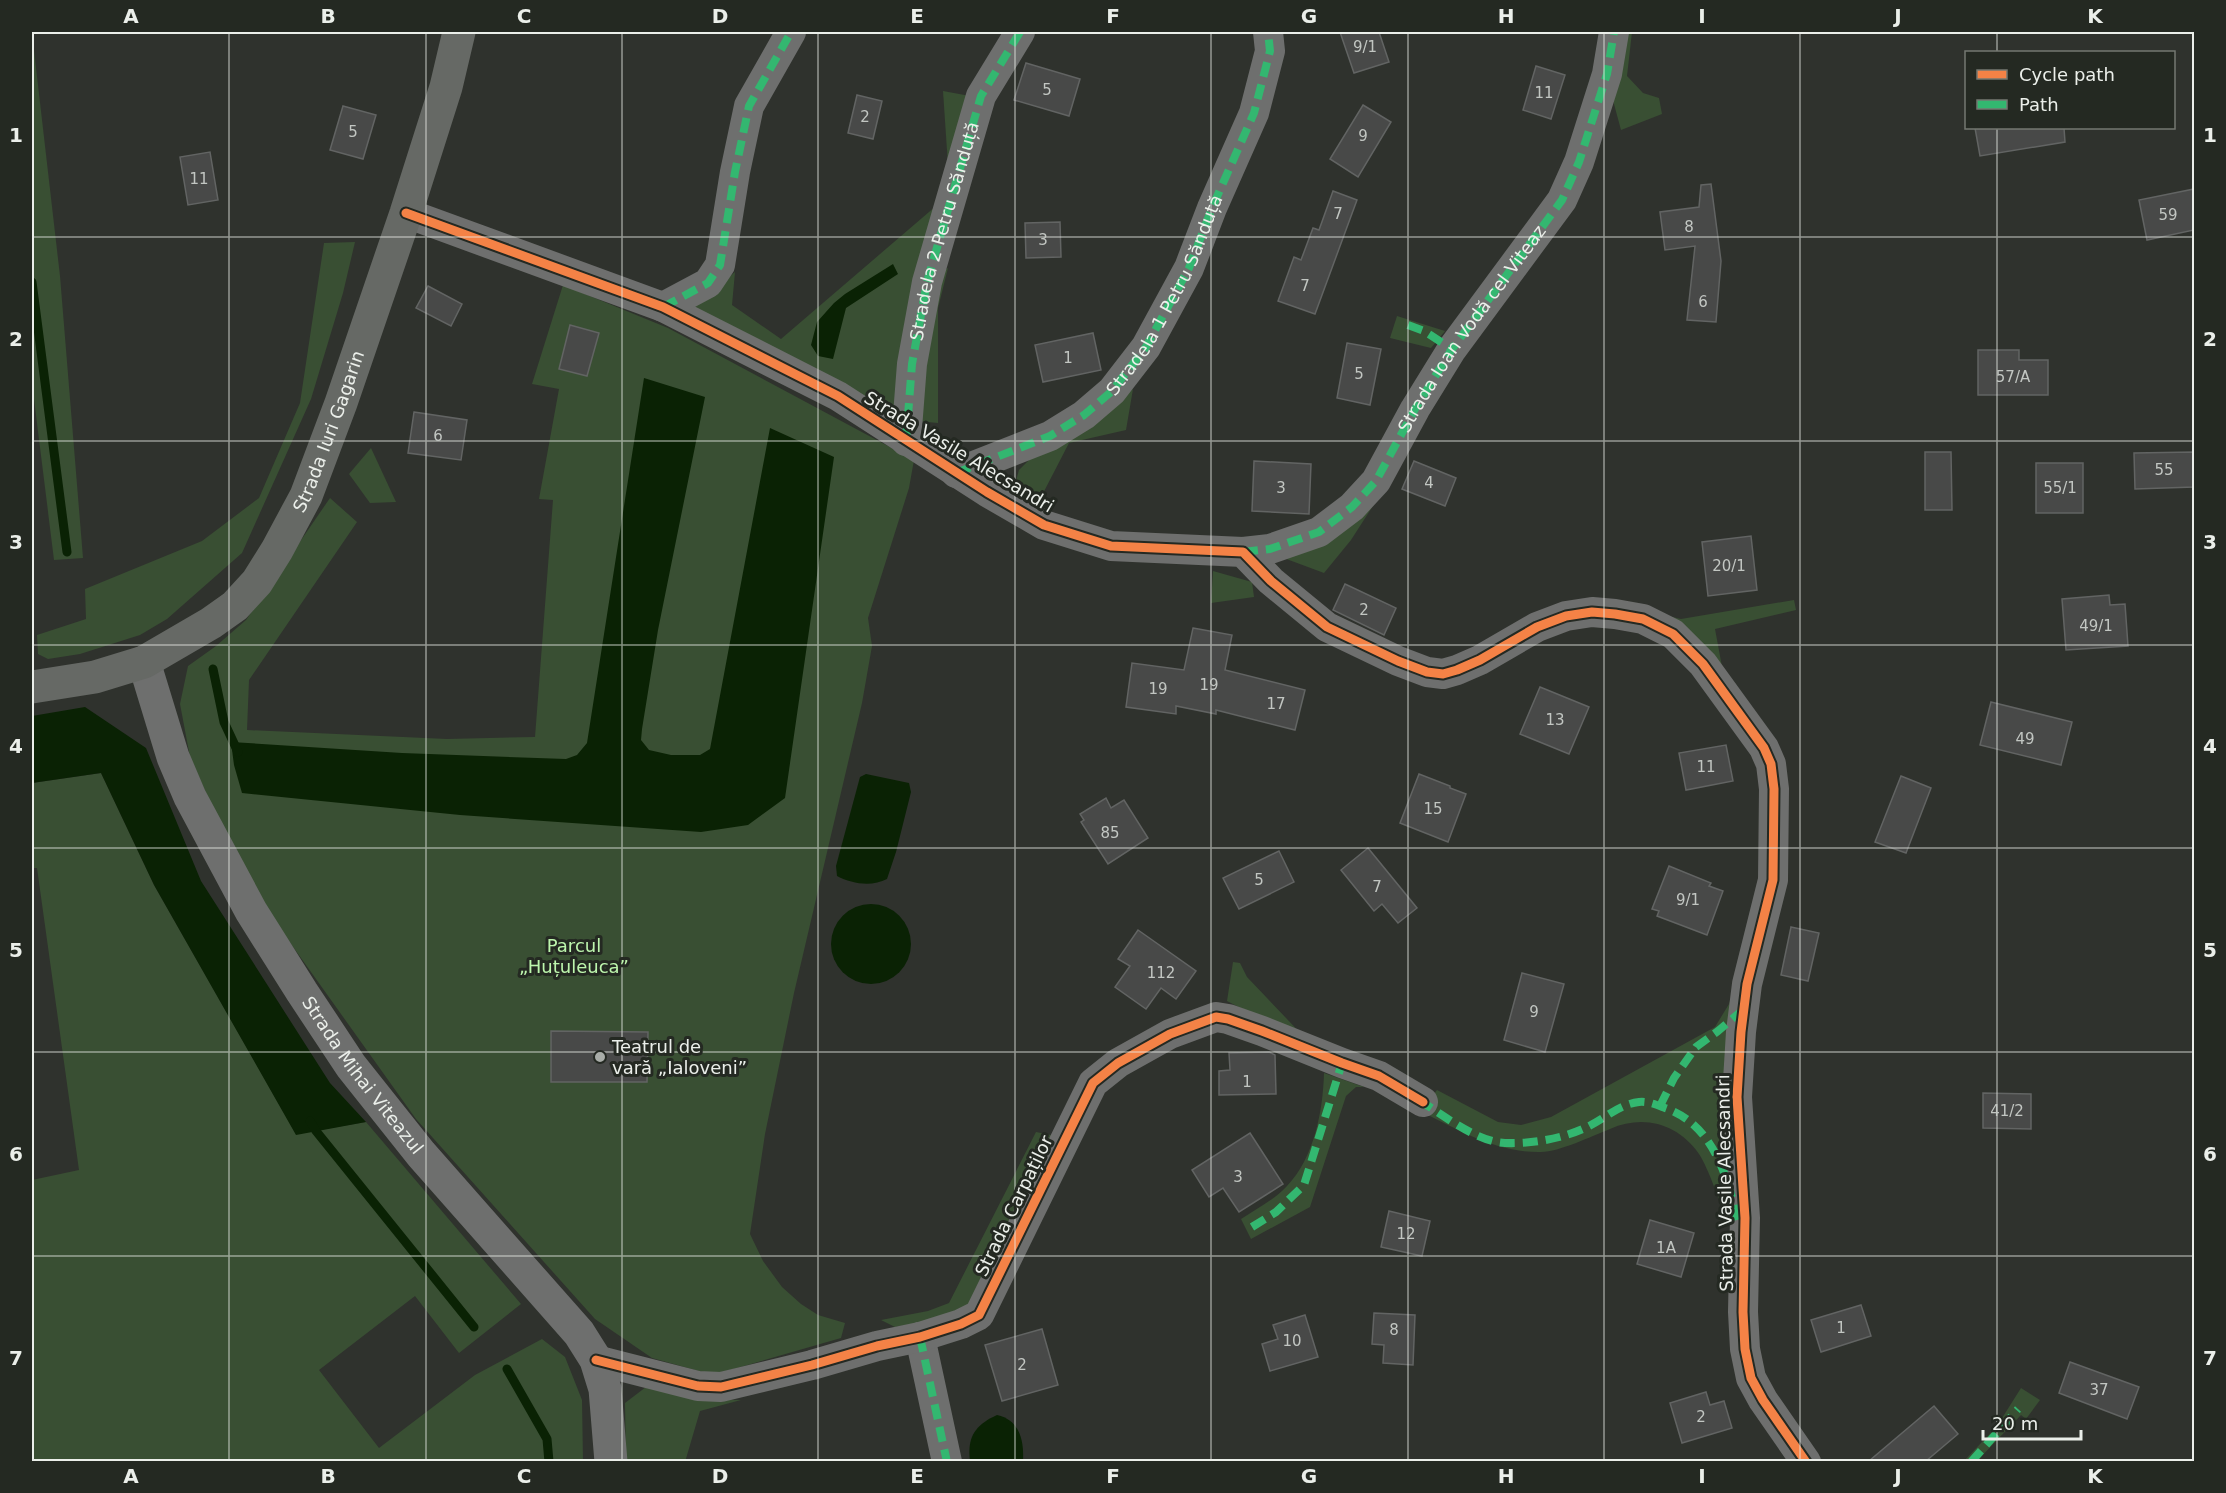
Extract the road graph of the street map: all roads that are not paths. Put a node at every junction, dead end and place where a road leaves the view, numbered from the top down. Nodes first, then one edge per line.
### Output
1 (459, 32) edge
2 (791, 32) edge
3 (1020, 32) edge
4 (1268, 32) edge
5 (1614, 32) edge
6 (406, 213) junction
7 (663, 307) junction
8 (906, 441) junction
9 (956, 472) junction
10 (1244, 552) junction
11 (144, 662) junction
12 (32, 687) edge
13 (1423, 1102) dead end
14 (920, 1337) junction
15 (596, 1360) junction
16 (611, 1461) edge
17 (946, 1461) edge
18 (1806, 1461) edge

1 - 6 main road, Strada Iuri Gagarin
2 - 7 street
3 - 8 street, Stradela 2 Petru Sănduță
4 - 9 street, Stradela 1 Petru Sănduță
5 - 10 street, Strada Ioan Vodă cel Viteaz
6 - 7 street, Strada Vasile Alecsandri
6 - 11 main road, Strada Iuri Gagarin
7 - 8 street, Strada Vasile Alecsandri
8 - 9 street, Strada Vasile Alecsandri
9 - 10 street, Strada Vasile Alecsandri
10 - 18 street, Strada Vasile Alecsandri
11 - 12 main road, Strada Iuri Gagarin
11 - 15 street, Strada Mihai Viteazul
13 - 14 street, Strada Carpaților
14 - 15 street, Strada Carpaților
14 - 17 street
15 - 16 street, Strada Mihai Viteazul

